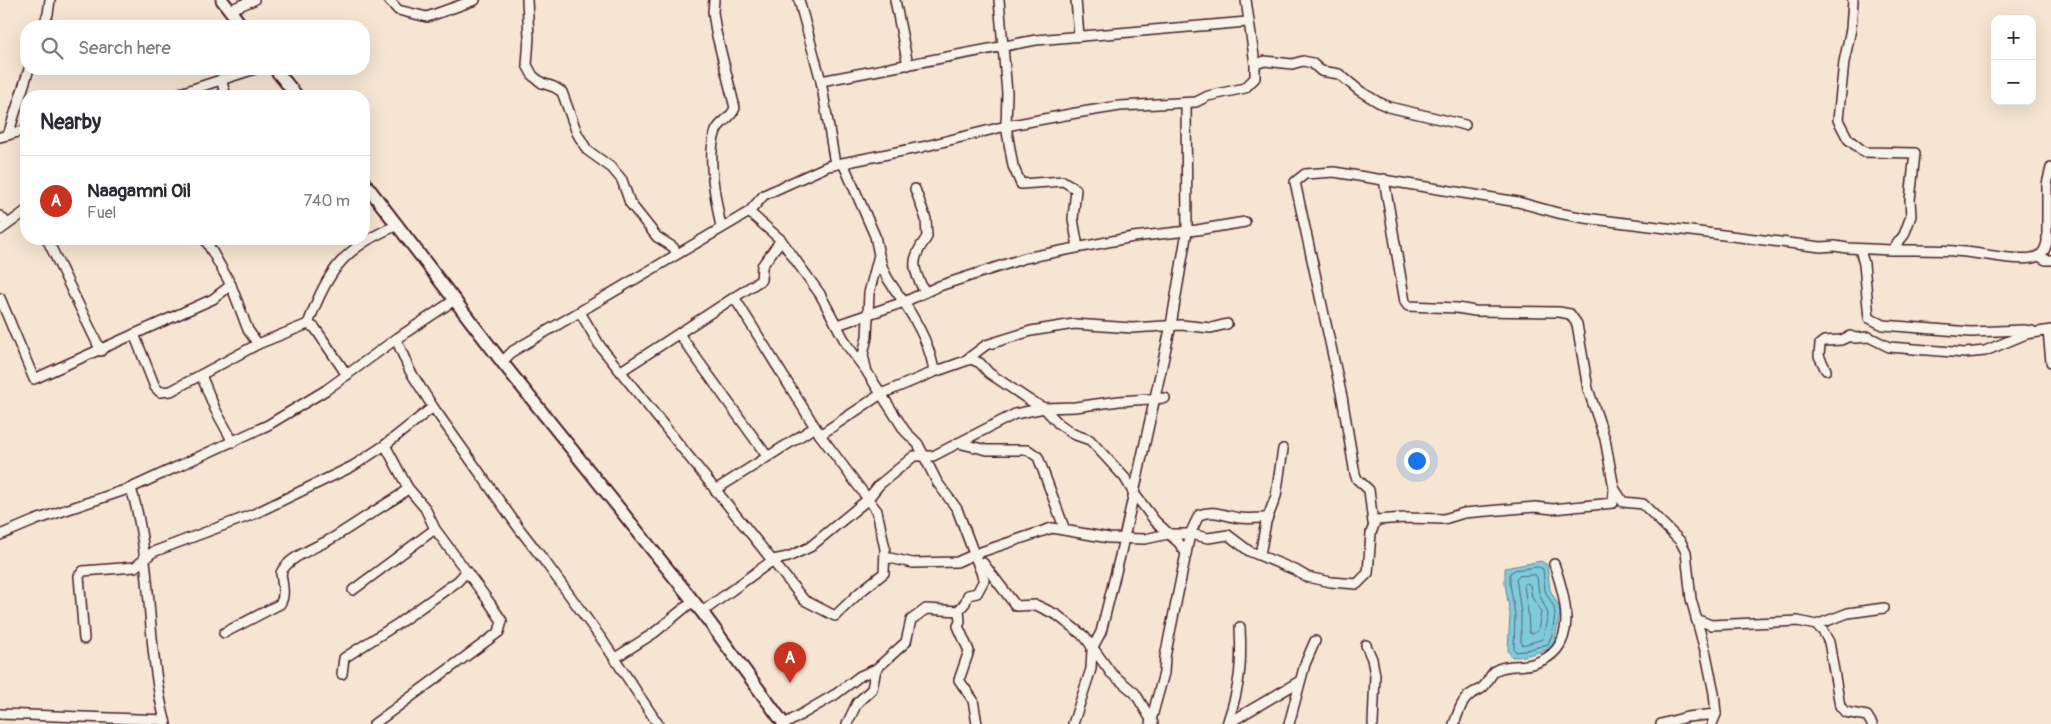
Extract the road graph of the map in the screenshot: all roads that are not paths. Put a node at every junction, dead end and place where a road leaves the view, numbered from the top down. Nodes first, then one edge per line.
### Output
1 (50, 0) edge
2 (222, 0) edge
3 (254, 0) edge
4 (389, 0) edge
5 (475, 0) edge
6 (527, 0) edge
7 (714, 0) edge
8 (799, 0) edge
9 (895, 0) edge
10 (1000, 0) edge
11 (1076, 0) edge
12 (1246, 0) edge
13 (1853, 0) edge
14 (229, 10) junction
15 (46, 20) edge
16 (237, 20) edge
17 (1248, 22) junction
18 (1079, 36) junction
19 (1004, 46) junction
20 (1255, 64) junction
21 (908, 65) junction
22 (27, 75) edge
23 (236, 75) edge
24 (280, 75) edge
25 (221, 80) junction
26 (821, 82) junction
27 (21, 90) edge
28 (190, 90) edge
29 (224, 90) edge
30 (292, 90) edge
31 (20, 93) edge
32 (1186, 103) junction
33 (1465, 125) dead end
34 (1006, 126) junction
35 (20, 132) edge
36 (4, 136) edge
37 (839, 164) junction
38 (2051, 168) edge
39 (1384, 179) junction
40 (915, 189) dead end
41 (370, 190) edge
42 (749, 212) junction
43 (20, 215) edge
44 (0, 216) edge
45 (1245, 222) dead end
46 (8, 224) junction
47 (398, 225) junction
48 (721, 227) junction
49 (0, 230) edge
50 (1187, 231) junction
51 (370, 236) edge
52 (781, 240) junction
53 (50, 245) edge
54 (208, 245) edge
55 (358, 245) edge
56 (1078, 247) junction
57 (1860, 249) junction
58 (1892, 250) junction
59 (677, 254) junction
60 (879, 255) junction
61 (2039, 256) junction
62 (2051, 260) edge
63 (231, 285) junction
64 (925, 292) junction
65 (734, 297) junction
66 (0, 298) edge
67 (456, 299) junction
68 (904, 302) junction
69 (580, 312) junction
70 (868, 314) junction
71 (308, 324) junction
72 (1228, 324) dead end
73 (836, 325) junction
74 (1171, 325) junction
75 (2050, 331) edge
76 (2038, 332) junction
77 (134, 334) junction
78 (679, 334) junction
79 (396, 339) junction
80 (258, 344) junction
81 (101, 351) junction
82 (502, 362) junction
83 (965, 362) junction
84 (2051, 362) edge
85 (1826, 370) dead end
86 (621, 371) junction
87 (867, 372) junction
88 (934, 372) junction
89 (201, 375) junction
90 (347, 375) junction
91 (881, 394) junction
92 (1165, 398) dead end
93 (1155, 399) junction
94 (433, 407) junction
95 (1044, 408) junction
96 (817, 431) junction
97 (233, 442) junction
98 (958, 443) junction
99 (385, 445) junction
100 (1283, 449) dead end
101 (767, 456) junction
102 (924, 457) junction
103 (131, 488) junction
104 (408, 488) junction
105 (1614, 488) junction
106 (716, 490) junction
107 (1133, 492) junction
108 (867, 500) junction
109 (1623, 502) junction
110 (1613, 503) junction
111 (1264, 518) dead end
112 (1374, 523) junction
113 (435, 529) junction
114 (1065, 530) junction
115 (1168, 534) junction
116 (1190, 534) junction
117 (0, 535) edge
118 (1124, 538) junction
119 (1186, 553) junction
120 (1260, 555) junction
121 (885, 557) junction
122 (976, 558) junction
123 (773, 560) junction
124 (143, 561) junction
125 (1554, 564) dead end
126 (466, 571) junction
127 (353, 590) dead end
128 (693, 601) junction
129 (1884, 608) dead end
130 (959, 611) junction
131 (702, 612) junction
132 (1696, 619) junction
133 (1816, 625) junction
134 (1240, 627) dead end
135 (224, 633) dead end
136 (84, 639) dead end
137 (1316, 642) dead end
138 (1366, 645) dead end
139 (1092, 649) junction
140 (616, 658) junction
141 (876, 669) junction
142 (342, 674) dead end
143 (1300, 681) junction
144 (0, 714) edge
145 (1716, 714) junction
146 (165, 722) edge
147 (1151, 723) edge
148 (1228, 723) edge
149 (374, 724) edge
150 (658, 724) edge
151 (785, 724) edge
152 (847, 724) edge
153 (977, 724) edge
154 (1073, 724) edge
155 (1289, 724) edge
156 (1373, 724) edge
157 (1454, 724) edge
158 (1661, 724) edge
159 (1712, 724) edge
160 (1872, 724) edge

1 - 15 street
2 - 14 main road
3 - 14 street
4 - 5 street
6 - 59 street
7 - 48 street
8 - 26 street
9 - 21 street
10 - 19 street
11 - 18 street
12 - 17 street
13 - 58 street
14 - 16 main road
17 - 18 street
17 - 20 street
18 - 19 street
19 - 21 street
19 - 34 street
20 - 32 street
20 - 33 street
21 - 26 street
22 - 27 street
23 - 25 street
24 - 30 main road
25 - 28 street
25 - 29 street
26 - 37 street
31 - 36 street
32 - 34 street
32 - 50 street
34 - 37 street
34 - 56 street
35 - 36 street
37 - 42 street
37 - 60 street
38 - 61 street
39 - 57 street
39 - 105 street
39 - 112 street
40 - 64 street
41 - 47 main road
42 - 48 street
42 - 52 street
43 - 46 street
44 - 46 street
45 - 50 street
46 - 49 street
47 - 51 street
47 - 67 main road
48 - 59 street
50 - 56 street
50 - 74 street
52 - 65 street
52 - 73 street
53 - 81 street
54 - 63 street
55 - 71 street
56 - 64 street
57 - 58 street
57 - 76 street
58 - 61 street
59 - 69 street
60 - 68 street
60 - 70 street
61 - 62 street
63 - 77 street
63 - 80 street
64 - 68 street
65 - 78 street
65 - 96 street
66 - 81 street
67 - 79 street
67 - 82 main road
68 - 70 street
68 - 88 street
69 - 82 street
69 - 86 street
70 - 73 street
70 - 87 street
71 - 80 street
71 - 90 street
72 - 74 street
73 - 87 street
74 - 83 street
74 - 93 street
75 - 76 street
75 - 84 street
76 - 85 street
77 - 81 street
77 - 89 street
78 - 86 street
78 - 101 street
79 - 90 street
79 - 94 street
80 - 89 street
82 - 128 main road
83 - 88 street
83 - 95 street
86 - 106 street
87 - 91 street
88 - 91 street
89 - 97 street
90 - 97 street
91 - 96 street
91 - 102 street
92 - 93 street
93 - 95 street
93 - 107 street
94 - 99 street
94 - 140 street
95 - 98 street
95 - 107 street
96 - 101 street
96 - 108 street
97 - 103 street
98 - 102 street
98 - 114 street
99 - 104 street
99 - 124 street
100 - 120 street
101 - 106 street
102 - 108 street
102 - 122 street
103 - 117 street
103 - 124 street
104 - 113 street
104 - 135 street
105 - 109 street
105 - 110 street
106 - 123 street
107 - 115 street
107 - 118 street
108 - 121 street
108 - 123 street
109 - 110 street
109 - 132 street
110 - 112 street
111 - 116 street
112 - 120 street
113 - 126 street
113 - 127 street
114 - 118 street
114 - 122 street
115 - 116 street
115 - 118 street
115 - 119 street
116 - 119 street
116 - 120 street
118 - 139 street
119 - 147 street
121 - 122 street
121 - 123 street
122 - 130 street
122 - 139 street
123 - 131 street
124 - 136 street
124 - 146 street
125 - 157 street
126 - 142 street
126 - 149 street
128 - 131 main road
128 - 140 street
129 - 133 street
130 - 141 street
130 - 153 street
131 - 151 main road
132 - 133 street
132 - 145 street
133 - 160 street
134 - 148 street
137 - 143 street
138 - 156 street
139 - 147 street
139 - 154 street
140 - 150 street
141 - 151 street
141 - 152 street
143 - 148 street
143 - 155 street
144 - 146 street
145 - 158 street
145 - 159 street

